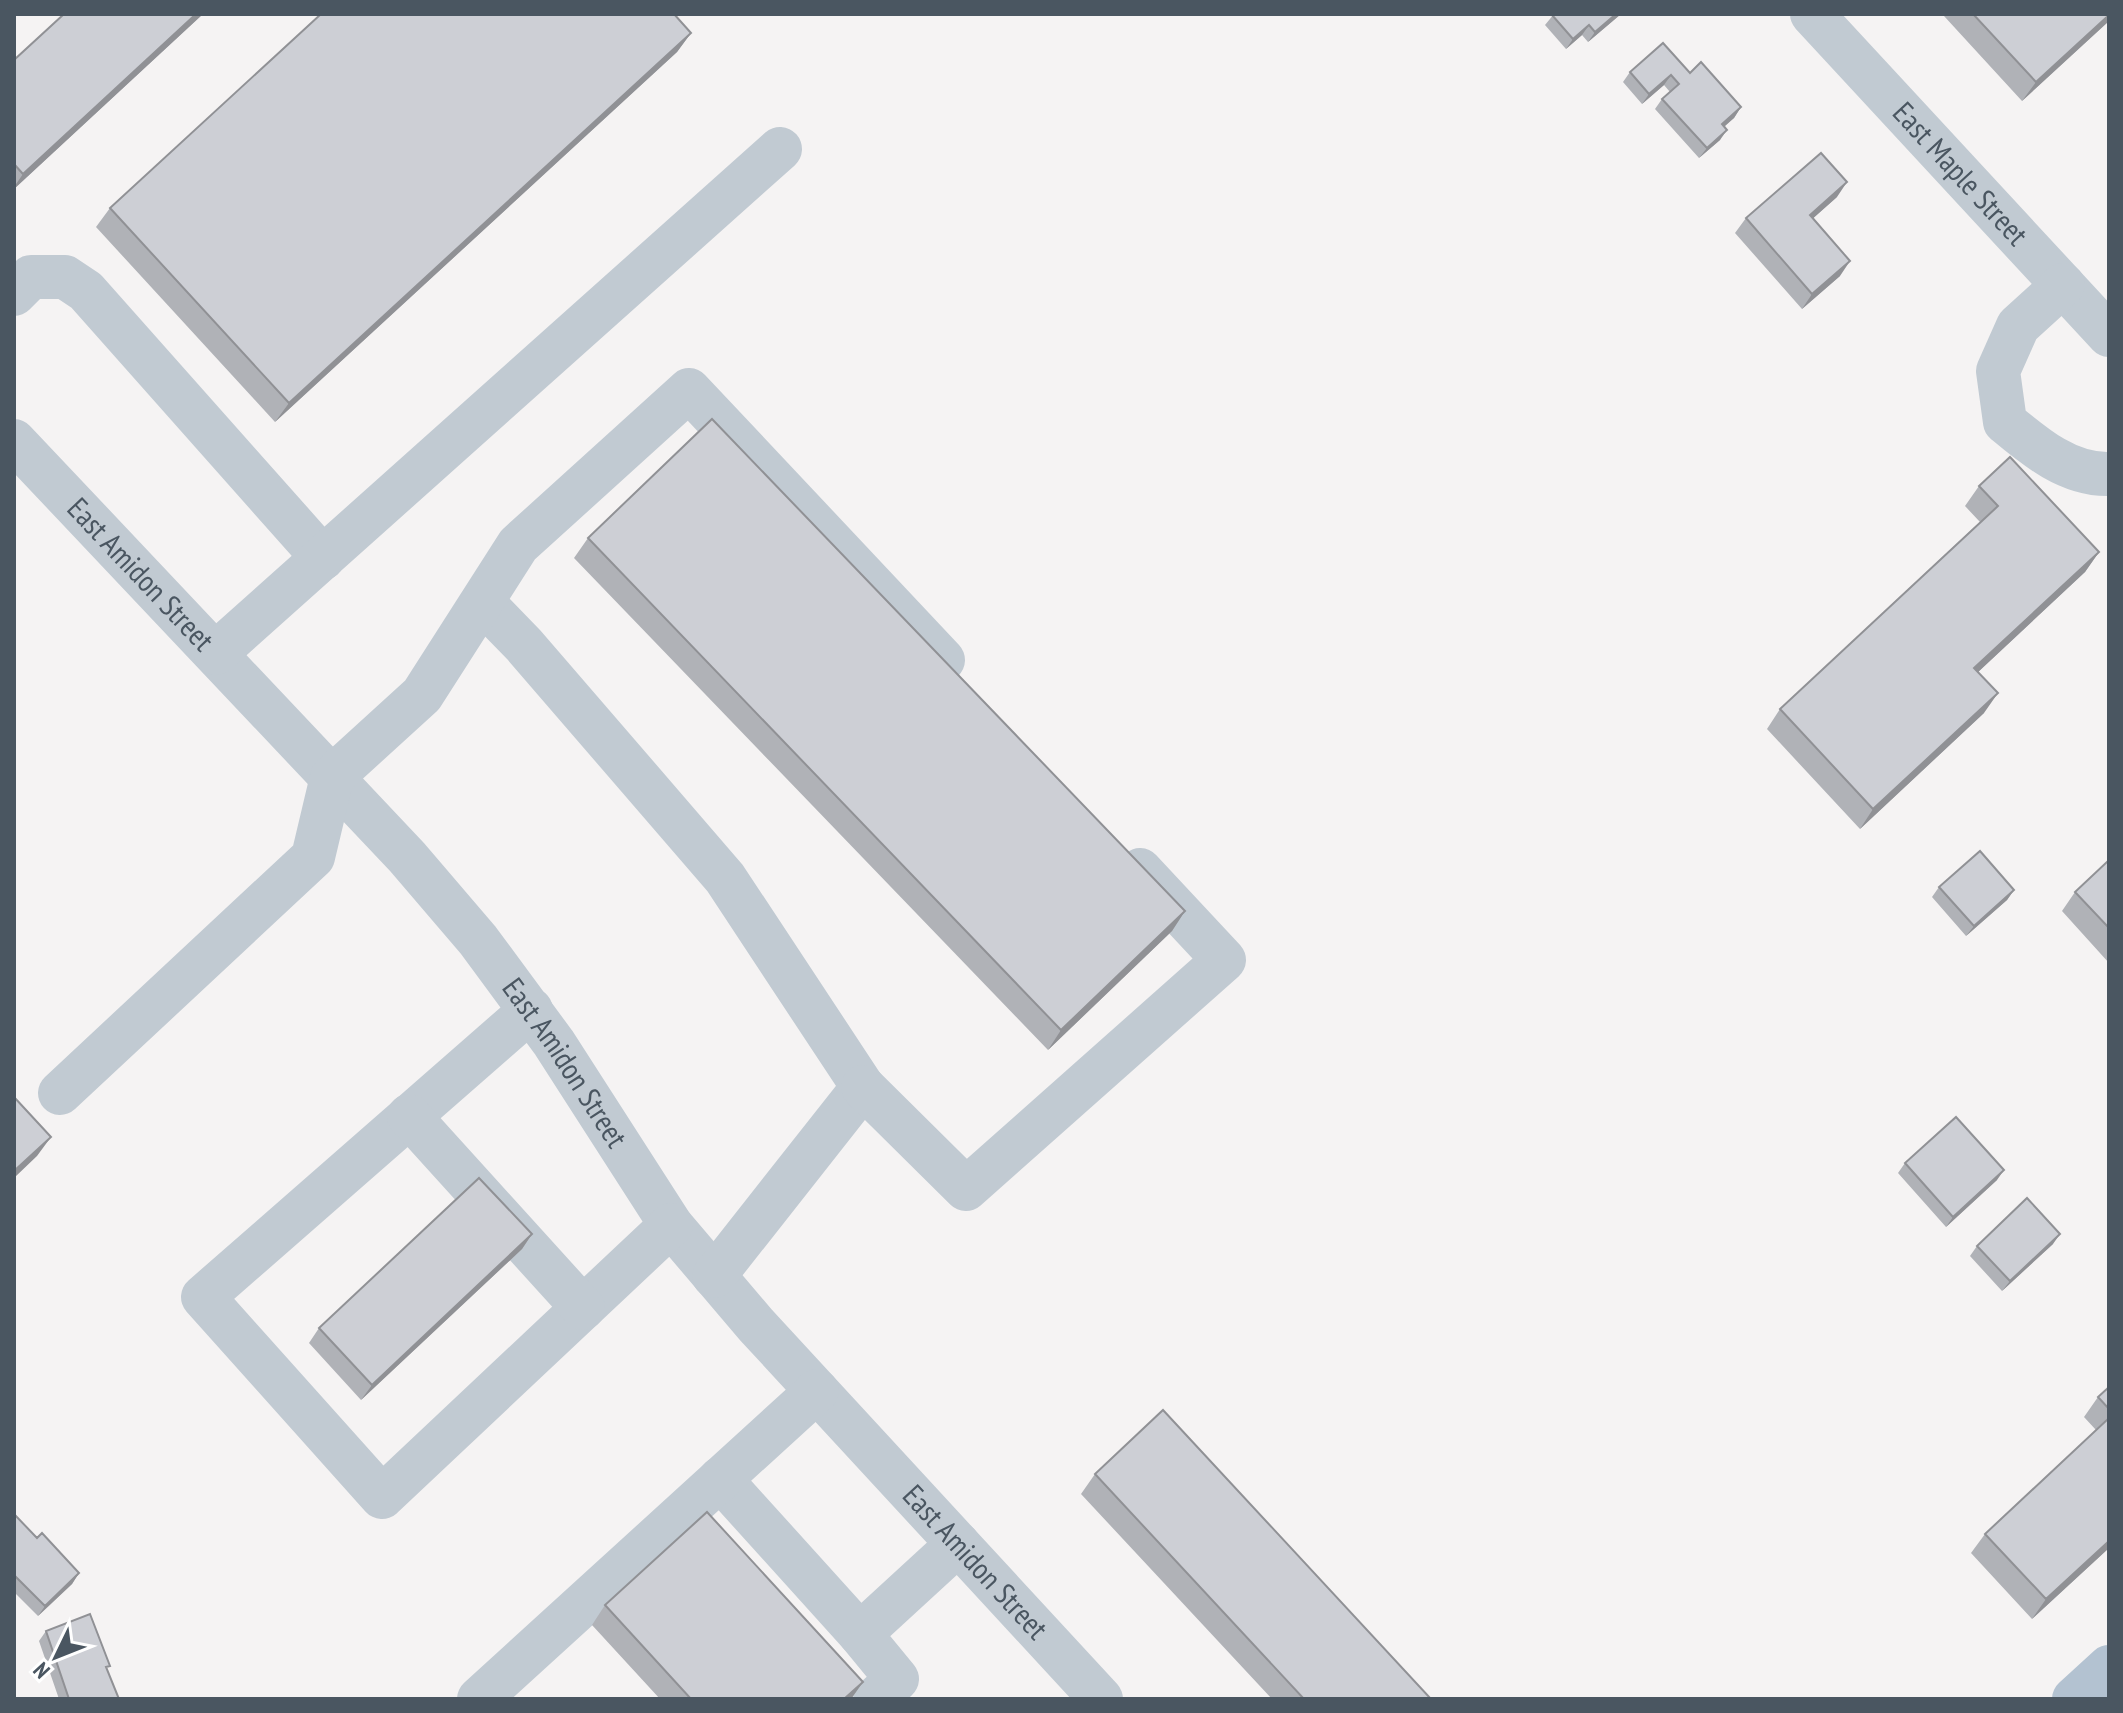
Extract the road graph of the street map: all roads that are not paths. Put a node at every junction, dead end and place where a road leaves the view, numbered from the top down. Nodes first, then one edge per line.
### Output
1 (1812, 14) edge
2 (780, 149) dead end
3 (2063, 285) junction
4 (14, 294) edge
5 (2109, 335) edge
6 (14, 441) edge
7 (2109, 474) edge
8 (323, 558) junction
9 (483, 603) junction
10 (216, 653) junction
11 (973, 692) edge
12 (332, 777) junction
13 (1115, 843) edge
14 (531, 1010) junction
15 (863, 1087) junction
16 (60, 1093) dead end
17 (409, 1116) junction
18 (671, 1225) junction
19 (714, 1276) junction
20 (583, 1308) junction
21 (817, 1391) junction
22 (720, 1479) junction
23 (958, 1544) junction
24 (860, 1634) junction
25 (2109, 1667) edge
26 (479, 1699) edge
27 (875, 1699) edge
28 (1101, 1699) edge
29 (2074, 1699) edge

1 - 3 street, East Maple Street
2 - 8 street
3 - 5 street, East Maple Street
3 - 7 street
4 - 8 street
6 - 10 street, East Amidon Street
8 - 10 street
9 - 11 street
9 - 12 street
9 - 15 street
10 - 12 street, East Amidon Street
12 - 14 street, East Amidon Street
12 - 16 street
13 - 15 street
14 - 17 street
14 - 18 street, East Amidon Street
15 - 19 street
17 - 20 street
17 - 20 street
18 - 19 street, East Amidon Street
18 - 20 street
19 - 21 street, East Amidon Street
21 - 22 street
21 - 23 street, East Amidon Street
22 - 24 street
22 - 26 street
23 - 24 street
23 - 28 street, East Amidon Street
24 - 27 street
25 - 29 main road

